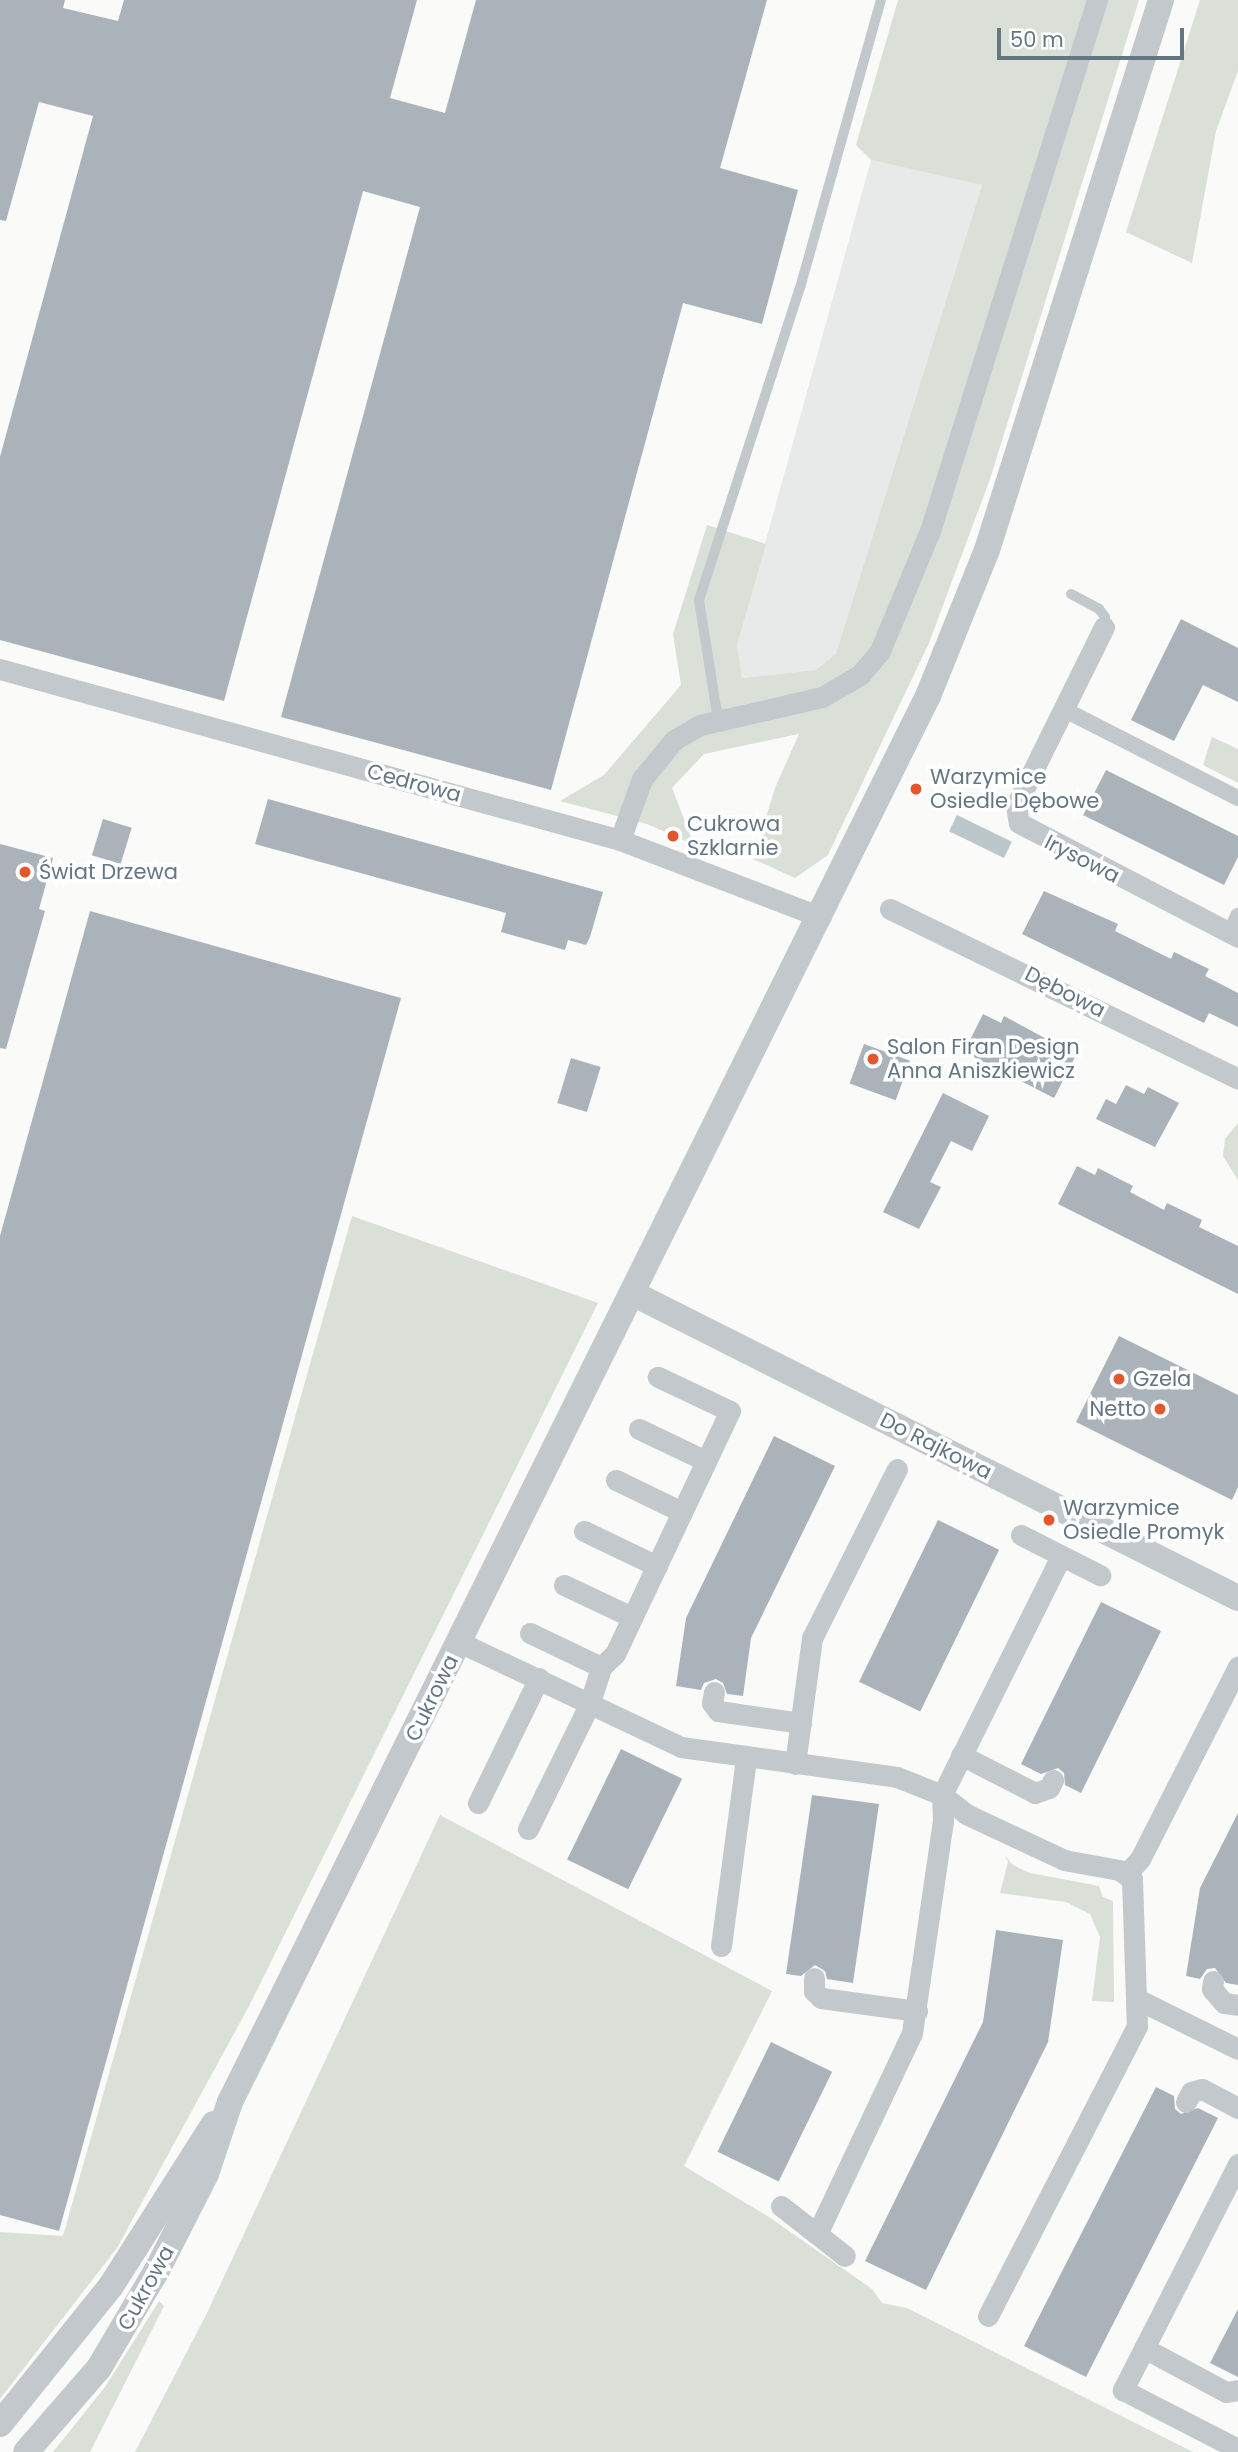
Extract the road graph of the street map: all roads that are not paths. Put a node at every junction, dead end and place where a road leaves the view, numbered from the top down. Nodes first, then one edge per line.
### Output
1 (881, 0) edge
2 (1097, 0) edge
3 (1161, 0) edge
4 (1070, 594) dead end
5 (1104, 627) joint
6 (0, 669) edge
7 (1063, 709) junction
8 (718, 720) junction
9 (1238, 798) edge
10 (620, 840) junction
11 (890, 909) dead end
12 (821, 917) junction
13 (1235, 929) edge
14 (1238, 1079) edge
15 (634, 1294) junction
16 (658, 1377) dead end
17 (639, 1429) dead end
18 (706, 1461) junction
19 (897, 1469) dead end
20 (616, 1480) dead end
21 (682, 1512) junction
22 (584, 1531) dead end
23 (1021, 1535) dead end
24 (1061, 1556) junction
25 (657, 1566) junction
26 (1100, 1575) dead end
27 (564, 1585) dead end
28 (1238, 1598) edge
29 (632, 1617) junction
30 (530, 1633) dead end
31 (459, 1642) junction
32 (601, 1667) junction
33 (1238, 1667) edge
34 (538, 1678) junction
35 (714, 1692) dead end
36 (589, 1705) junction
37 (801, 1723) junction
38 (961, 1755) junction
39 (746, 1759) junction
40 (795, 1764) junction
41 (1053, 1780) dead end
42 (942, 1796) junction
43 (478, 1803) dead end
44 (528, 1829) dead end
45 (1127, 1873) junction
46 (721, 1946) dead end
47 (814, 1978) dead end
48 (1213, 1981) dead end
49 (1139, 2000) junction
50 (1238, 2005) edge
51 (917, 2011) junction
52 (1238, 2049) edge
53 (230, 2102) junction
54 (1186, 2102) dead end
55 (1238, 2108) edge
56 (1238, 2164) edge
57 (781, 2206) dead end
58 (817, 2234) junction
59 (845, 2256) dead end
60 (988, 2316) dead end
61 (1144, 2348) junction
62 (1238, 2390) edge
63 (0, 2424) edge
64 (1238, 2449) edge
65 (26, 2452) edge

1 - 8 lane
2 - 8 street
3 - 12 street, Cukrowa
4 - 5 lane, Irysowa
5 - 7 street, Irysowa
6 - 10 street, Cedrowa
7 - 9 street
7 - 13 street, Irysowa
8 - 10 street
10 - 12 street, Cedrowa
11 - 14 street, Dębowa
12 - 15 street, Cukrowa
15 - 28 street, Do Rajkowa
15 - 31 street, Cukrowa
16 - 18 street
17 - 18 street
18 - 21 street
19 - 37 street
20 - 21 street
21 - 25 street
22 - 25 street
23 - 24 street
24 - 26 street
24 - 38 street
25 - 29 street
27 - 29 street
29 - 32 street
30 - 32 street
31 - 34 street
31 - 53 street, Cukrowa
32 - 36 street
33 - 45 street
34 - 36 street
34 - 43 street
35 - 37 street
36 - 39 street
36 - 44 street
37 - 40 street
38 - 41 street
38 - 42 street
39 - 40 street
39 - 46 street
40 - 42 street
42 - 45 street
42 - 51 street
45 - 49 street
47 - 51 street
48 - 50 street
49 - 52 street
49 - 60 street
51 - 58 street
53 - 63 street, Cukrowa
53 - 65 street, Cukrowa
54 - 55 street
56 - 61 street
57 - 58 street
58 - 59 street
61 - 62 street
61 - 64 street

